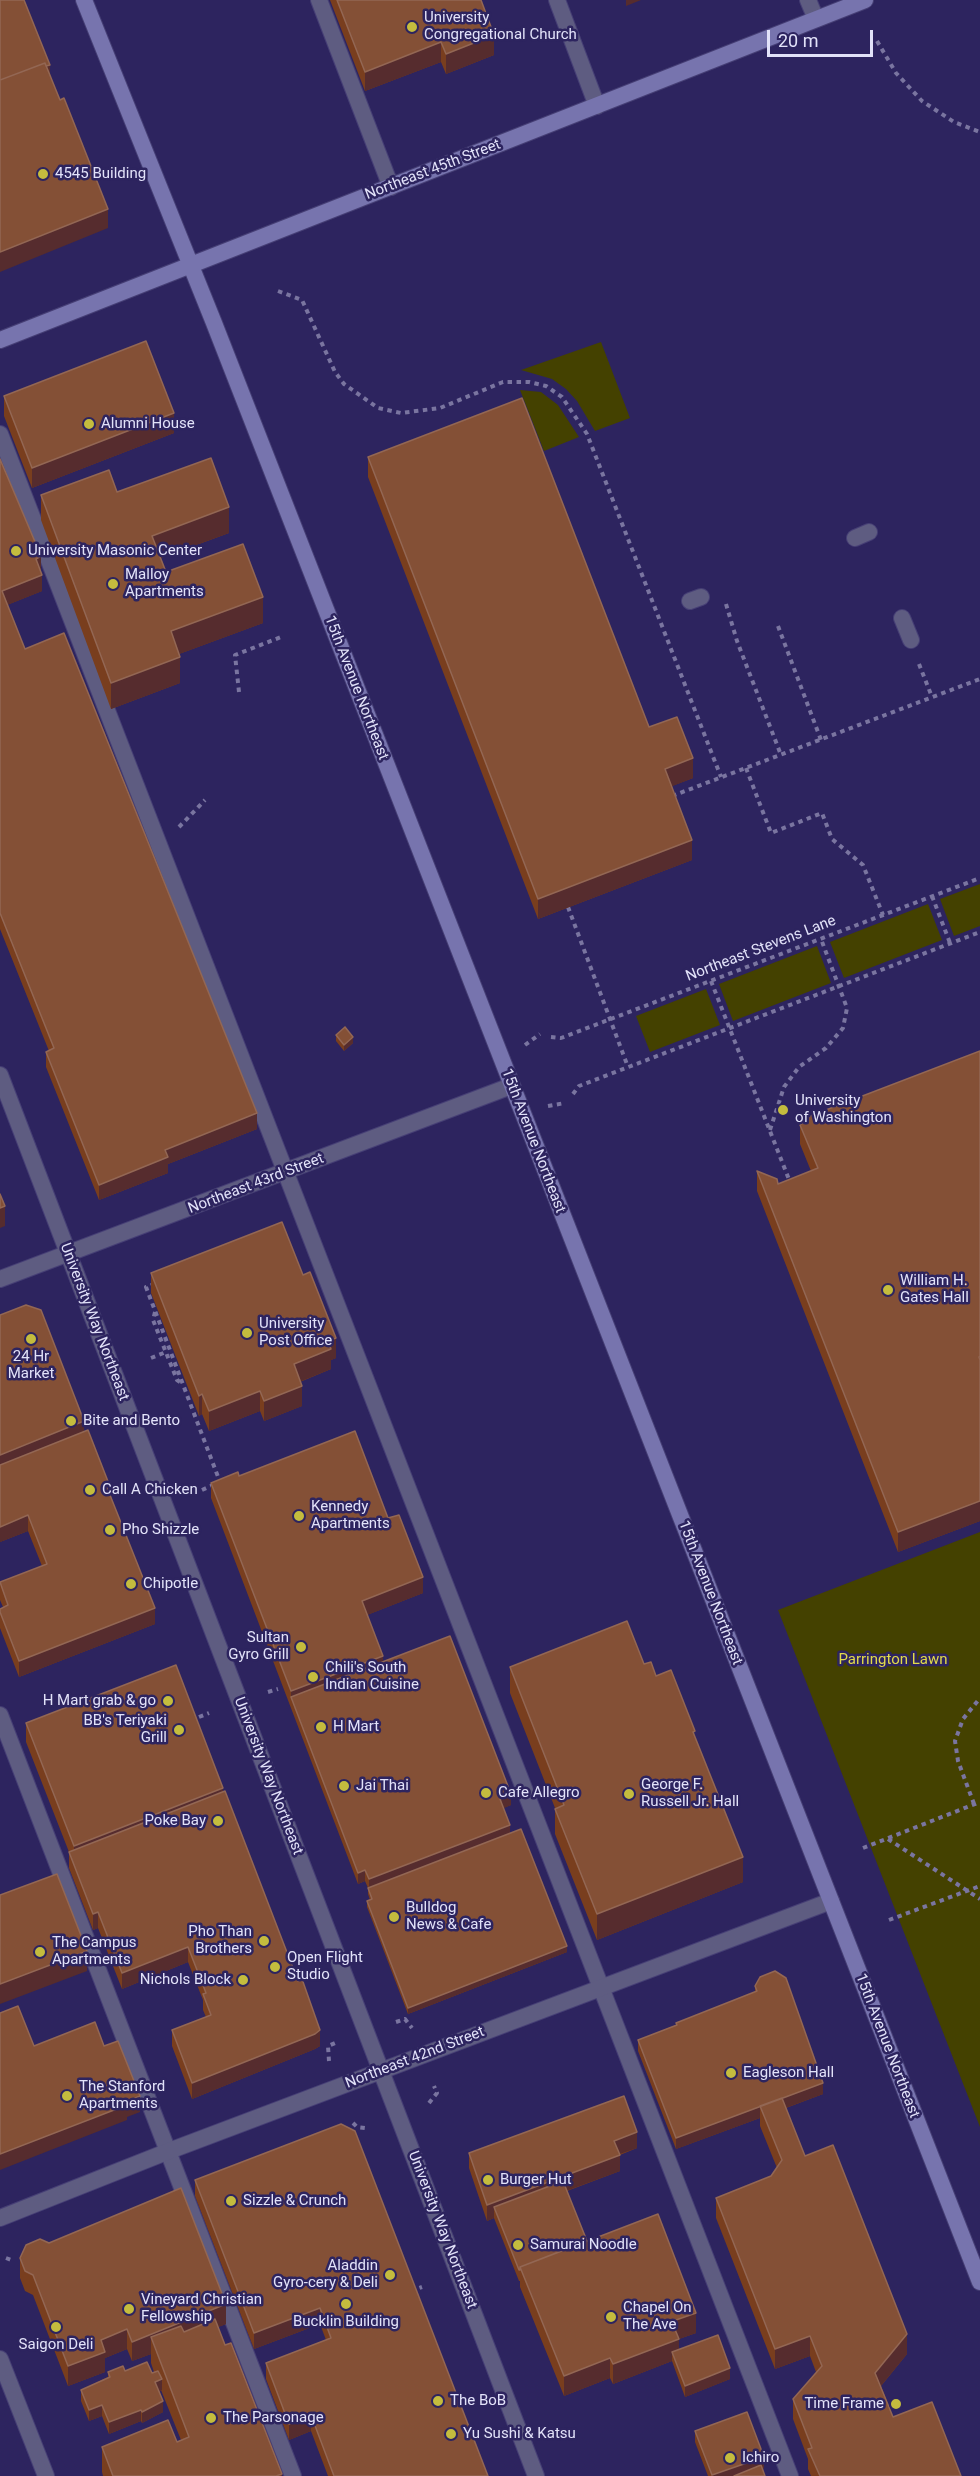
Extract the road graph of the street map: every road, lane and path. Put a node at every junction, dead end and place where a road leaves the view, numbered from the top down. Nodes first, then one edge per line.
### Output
1 (84, 0) edge
2 (319, 0) edge
3 (557, 0) edge
4 (808, 0) edge
5 (865, 0) edge
6 (816, 19) junction
7 (877, 41) dead end
8 (597, 106) junction
9 (980, 132) edge
10 (391, 187) junction
11 (190, 265) junction
12 (278, 291) dead end
13 (0, 340) edge
14 (0, 434) edge
15 (724, 600) dead end
16 (902, 618) dead end
17 (777, 626) dead end
18 (281, 637) dead end
19 (910, 640) dead end
20 (917, 657) dead end
21 (980, 679) edge
22 (239, 692) dead end
23 (932, 697) junction
24 (821, 740) junction
25 (781, 755) junction
26 (746, 768) junction
27 (721, 777) junction
28 (683, 781) edge
29 (687, 791) junction
30 (668, 798) edge
31 (980, 878) edge
32 (933, 896) junction
33 (568, 908) edge
34 (883, 915) junction
35 (980, 932) edge
36 (821, 939) junction
37 (951, 944) junction
38 (711, 981) junction
39 (840, 986) junction
40 (610, 1019) junction
41 (729, 1028) junction
42 (550, 1036) dead end
43 (628, 1067) junction
44 (0, 1076) edge
45 (511, 1086) junction
46 (573, 1094) dead end
47 (770, 1130) junction
48 (285, 1172) junction
49 (791, 1186) edge
50 (68, 1254) junction
51 (0, 1280) edge
52 (156, 1283) edge
53 (155, 1309) junction
54 (166, 1352) junction
55 (151, 1358) dead end
56 (184, 1384) junction
57 (202, 1490) dead end
58 (278, 1689) edge
59 (268, 1692) dead end
60 (980, 1698) edge
61 (209, 1713) dead end
62 (0, 1715) edge
63 (199, 1717) edge
64 (980, 1802) edge
65 (974, 1804) junction
66 (888, 1839) junction
67 (863, 1848) dead end
68 (980, 1887) edge
69 (968, 1891) junction
70 (980, 1893) edge
71 (980, 1899) edge
72 (831, 1901) junction
73 (889, 1920) dead end
74 (601, 1988) junction
75 (396, 2022) dead end
76 (412, 2028) dead end
77 (335, 2043) dead end
78 (329, 2061) dead end
79 (381, 2071) junction
80 (434, 2086) dead end
81 (429, 2103) dead end
82 (353, 2123) dead end
83 (357, 2127) junction
84 (365, 2128) dead end
85 (353, 2135) edge
86 (170, 2151) junction
87 (0, 2218) edge
88 (6, 2258) dead end
89 (14, 2260) dead end
90 (980, 2282) edge
91 (422, 2287) dead end
92 (411, 2291) edge
93 (0, 2359) edge
94 (46, 2476) edge
95 (293, 2476) edge
96 (536, 2476) edge
97 (790, 2476) edge

1 - 11 main road, 15th Avenue Northeast
2 - 10 street
3 - 8 street
4 - 6 street
5 - 6 main road, Northeast 45th Street
6 - 8 main road, Northeast 45th Street
7 - 9 path
8 - 10 main road, Northeast 45th Street
10 - 11 main road, Northeast 45th Street
11 - 13 main road, Northeast 45th Street
11 - 45 main road, 15th Avenue Northeast
12 - 27 path
14 - 48 street
15 - 25 path
16 - 19 street
17 - 24 path
18 - 22 path
20 - 23 path
21 - 23 path
23 - 24 path
24 - 25 path
25 - 26 path
26 - 27 path
26 - 34 path
27 - 29 path
28 - 29 path
29 - 30 path
31 - 32 path, Northeast Stevens Lane
32 - 34 path, Northeast Stevens Lane
32 - 37 path
33 - 40 path
34 - 36 path, Northeast Stevens Lane
35 - 37 path
36 - 38 path, Northeast Stevens Lane
36 - 39 path
37 - 39 path
38 - 40 path, Northeast Stevens Lane
38 - 41 path
39 - 41 path
39 - 47 path
40 - 42 path, Northeast Stevens Lane
40 - 43 path
41 - 43 path
41 - 47 path
43 - 46 path
44 - 50 street, University Way Northeast
45 - 48 street, Northeast 43rd Street
45 - 72 main road, 15th Avenue Northeast
47 - 49 path
48 - 50 street, Northeast 43rd Street
48 - 74 street
50 - 51 street, Northeast 43rd Street
50 - 79 street, University Way Northeast
52 - 53 path
53 - 54 path
53 - 56 path
54 - 55 path
54 - 56 path
56 - 57 path
58 - 59 path
60 - 65 path
61 - 63 path
62 - 86 street
64 - 65 path
65 - 66 path
66 - 67 path
66 - 69 path
68 - 69 path
69 - 70 path
69 - 71 path
69 - 73 path
72 - 74 street, Northeast 42nd Street
72 - 90 main road, 15th Avenue Northeast
74 - 79 street, Northeast 42nd Street
74 - 97 street
75 - 76 path
77 - 78 path
79 - 86 street, Northeast 42nd Street
79 - 96 street, University Way Northeast
80 - 81 path
82 - 83 path
83 - 84 path
83 - 85 path
86 - 87 street, Northeast 42nd Street
86 - 95 street
88 - 89 path
91 - 92 path
93 - 94 street

